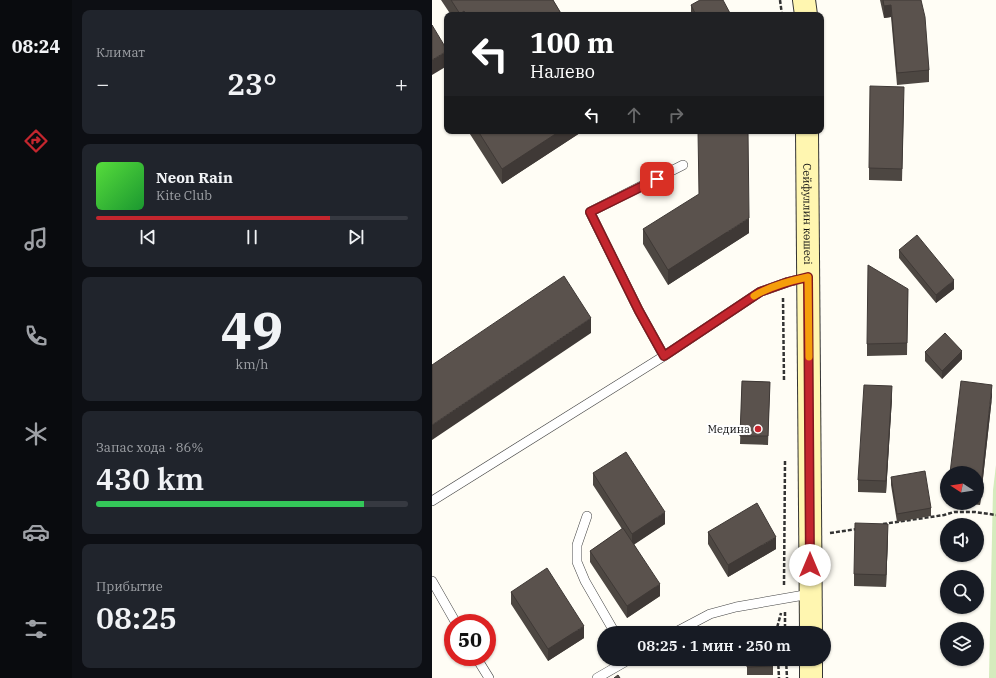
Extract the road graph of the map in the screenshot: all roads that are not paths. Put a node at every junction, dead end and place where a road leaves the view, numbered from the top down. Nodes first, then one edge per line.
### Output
1 (804, 0) edge
2 (806, 12) edge
3 (807, 134) edge
4 (683, 165) dead end
5 (808, 277) junction
6 (664, 356) junction
7 (432, 501) edge
8 (588, 516) dead end
9 (432, 581) edge
10 (810, 594) junction
11 (451, 614) edge
12 (611, 626) edge
13 (687, 626) edge
14 (810, 626) edge
15 (482, 666) edge
16 (618, 666) edge
17 (811, 666) edge
18 (489, 678) edge
19 (598, 678) edge
20 (811, 678) edge

1 - 2 main road
3 - 5 main road, Сейфуллин көшесі
4 - 6 lane
5 - 6 lane
5 - 10 main road, Сейфуллин көшесі
6 - 7 lane
8 - 12 lane
9 - 11 lane
10 - 13 lane
10 - 14 main road, Сейфуллин көшесі
15 - 18 lane
16 - 19 lane
17 - 20 main road

